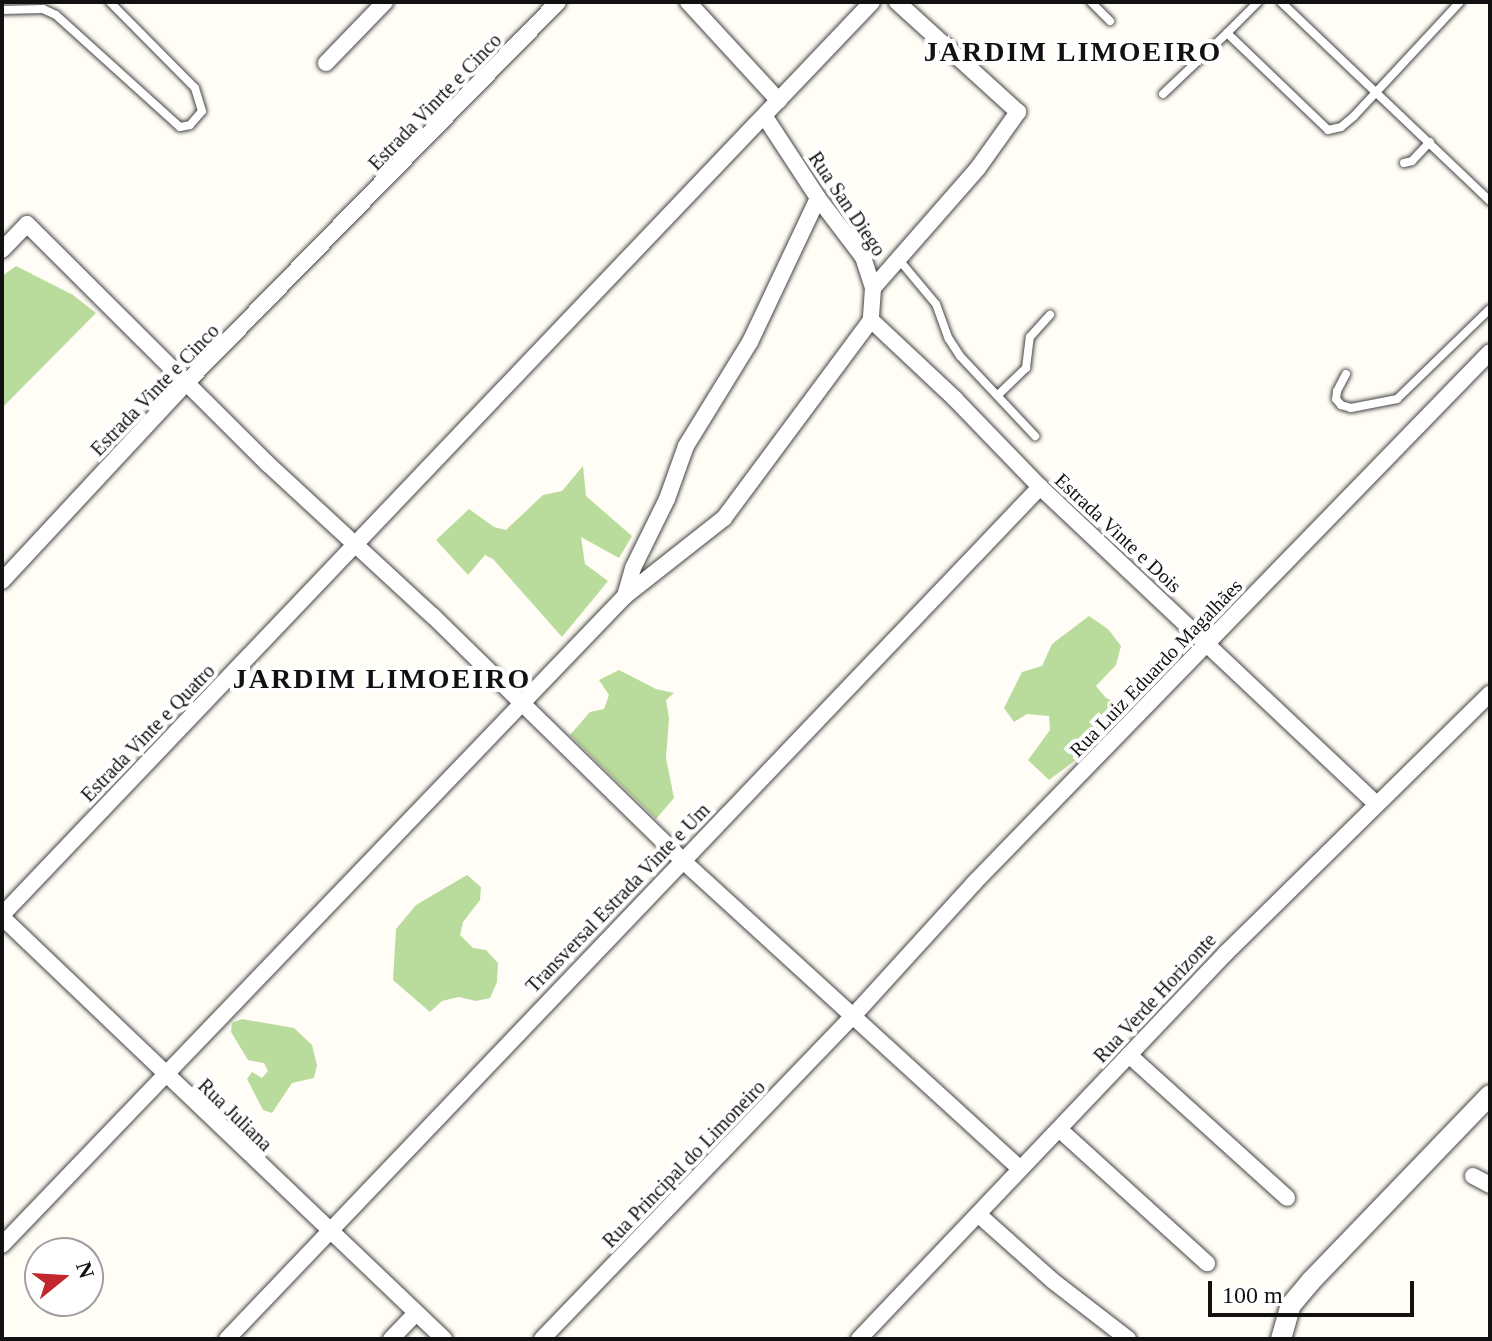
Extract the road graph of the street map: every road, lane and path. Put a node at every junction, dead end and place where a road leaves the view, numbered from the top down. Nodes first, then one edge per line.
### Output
1 (110, 2) edge
2 (385, 2) edge
3 (558, 2) edge
4 (688, 2) edge
5 (872, 2) edge
6 (897, 2) edge
7 (1091, 2) edge
8 (1258, 2) edge
9 (1281, 2) edge
10 (1460, 2) edge
11 (2, 10) edge
12 (1110, 21) dead end
13 (1227, 33) junction
14 (326, 63) dead end
15 (1375, 90) junction
16 (1163, 94) dead end
17 (779, 101) junction
18 (765, 117) junction
19 (1430, 142) junction
20 (1404, 163) dead end
21 (818, 198) junction
22 (1490, 201) edge
23 (340, 230) joint
24 (2, 250) edge
25 (900, 261) junction
26 (873, 288) junction
27 (1490, 309) edge
28 (1050, 315) dead end
29 (871, 320) junction
30 (1490, 352) edge
31 (1346, 374) dead end
32 (186, 383) junction
33 (998, 395) junction
34 (1035, 436) dead end
35 (1040, 487) junction
36 (356, 545) junction
37 (2, 581) edge
38 (625, 596) junction
39 (1207, 644) junction
40 (1490, 694) edge
41 (521, 701) junction
42 (1376, 804) junction
43 (682, 860) junction
44 (2, 916) edge
45 (854, 1015) junction
46 (1129, 1055) junction
47 (165, 1075) junction
48 (1490, 1095) edge
49 (1059, 1129) junction
50 (1020, 1169) junction
51 (1473, 1176) dead end
52 (1490, 1185) edge
53 (1287, 1198) dead end
54 (979, 1215) junction
55 (328, 1231) junction
56 (2, 1245) edge
57 (1207, 1263) dead end
58 (416, 1313) junction
59 (227, 1339) edge
60 (391, 1339) edge
61 (444, 1339) edge
62 (542, 1339) edge
63 (859, 1339) edge
64 (1128, 1339) edge
65 (1281, 1339) edge

1 - 11 lane
2 - 14 street
3 - 23 street, Estrada Vinrte e Cinco
4 - 17 street
5 - 17 street, Estrada Vinte e Quatro
6 - 25 street
7 - 12 lane
8 - 13 lane
9 - 15 lane
10 - 15 lane
13 - 15 lane
13 - 16 lane
15 - 19 lane
17 - 18 street, Estrada Vinte e Quatro
18 - 21 street, Rua San Diego
18 - 36 street, Estrada Vinte e Quatro
19 - 20 lane
19 - 22 lane
21 - 26 street, Rua San Diego
21 - 38 street
23 - 32 street, Estrada Vinte e Cinco
24 - 32 street
25 - 26 street
25 - 33 lane
26 - 29 street, Rua San Diego
27 - 31 lane
28 - 33 lane
29 - 35 street, Estrada Vinte e Dois
29 - 38 street
30 - 39 street, Rua Luiz Eduardo Magalhães
32 - 36 street
32 - 37 street, Estrada Vinte e Cinco
33 - 34 lane
35 - 39 street, Estrada Vinte e Dois
35 - 43 street, Transversal Estrada Vinte e Um
36 - 41 street
36 - 44 street, Estrada Vinte e Quatro
38 - 41 street
39 - 42 street, Estrada Vinte e Dois
39 - 45 street, Rua Luiz Eduardo Magalhães
40 - 42 street, Rua Verde Horizonte
41 - 43 street
41 - 47 street
42 - 46 street, Rua Verde Horizonte
43 - 45 street
43 - 55 street, Transversal Estrada Vinte e Um
44 - 47 street, Rua Juliana
45 - 50 street
45 - 62 street, Rua Principal do Limoneiro
46 - 49 street, Rua Verde Horizonte
46 - 53 street
47 - 55 street, Rua Juliana
47 - 56 street
48 - 65 street
49 - 50 street, Rua Verde Horizonte
49 - 57 street
50 - 54 street, Rua Verde Horizonte
51 - 52 street
54 - 63 street, Rua Verde Horizonte
54 - 64 street
55 - 58 street, Rua Juliana
55 - 59 street, Transversal Estrada Vinte e Um
58 - 60 street
58 - 61 street, Rua Juliana

